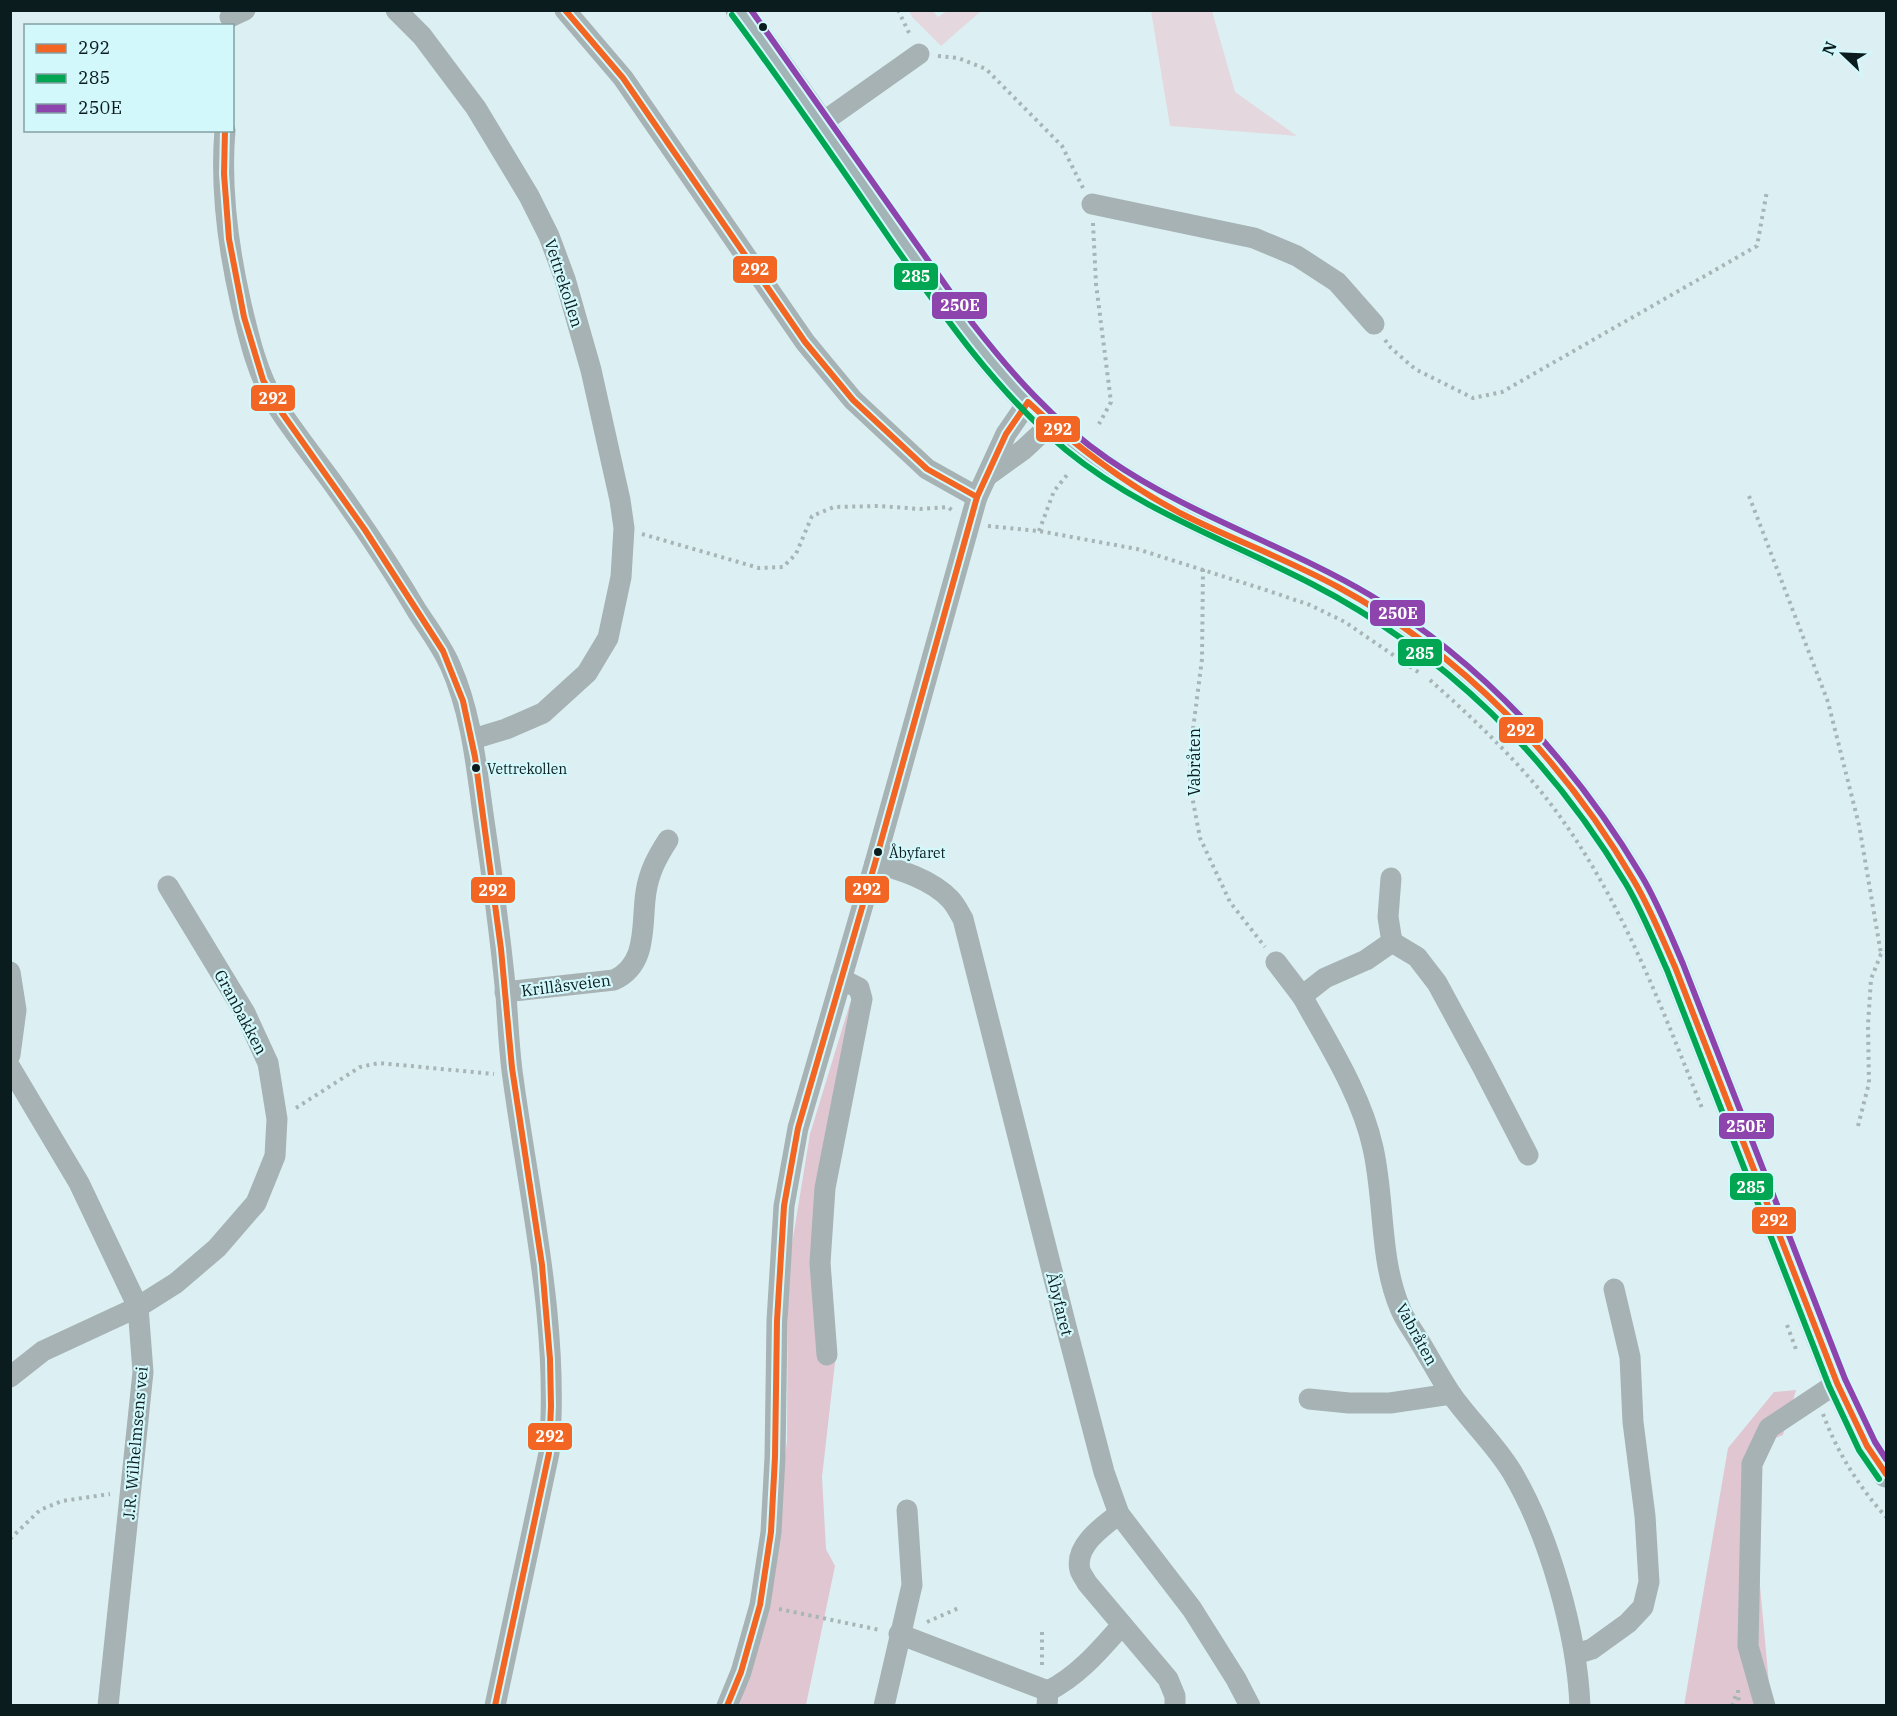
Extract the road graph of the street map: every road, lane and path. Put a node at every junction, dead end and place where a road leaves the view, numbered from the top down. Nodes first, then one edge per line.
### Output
1 (396, 10) edge
2 (565, 10) edge
3 (739, 10) edge
4 (898, 10) edge
5 (919, 54) junction
6 (820, 124) junction
7 (225, 132) edge
8 (1767, 191) dead end
9 (1092, 204) junction
10 (1374, 324) joint
11 (1028, 402) junction
12 (1051, 424) junction
13 (1099, 424) dead end
14 (1067, 475) dead end
15 (986, 476) junction
16 (1749, 496) dead end
17 (977, 497) junction
18 (968, 524) junction
19 (624, 528) junction
20 (1039, 531) junction
21 (1203, 569) junction
22 (473, 739) junction
23 (668, 840) dead end
24 (875, 863) junction
25 (1391, 878) dead end
26 (168, 886) dead end
27 (1392, 942) junction
28 (1884, 953) edge
29 (1276, 962) joint
30 (10, 972) edge
31 (841, 979) junction
32 (505, 992) junction
33 (1302, 996) junction
34 (10, 1055) edge
35 (10, 1066) edge
36 (513, 1078) junction
37 (1704, 1112) dead end
38 (277, 1119) junction
39 (1858, 1126) dead end
40 (1527, 1155) dead end
41 (1614, 1289) dead end
42 (138, 1307) junction
43 (1785, 1322) dead end
44 (827, 1355) dead end
45 (1798, 1355) dead end
46 (10, 1377) edge
47 (1837, 1383) junction
48 (1451, 1394) junction
49 (1309, 1399) dead end
50 (1887, 1474) edge
51 (132, 1493) junction
52 (908, 1510) dead end
53 (1119, 1514) junction
54 (10, 1539) edge
55 (760, 1605) junction
56 (961, 1607) dead end
57 (1122, 1624) junction
58 (1042, 1632) dead end
59 (899, 1634) junction
60 (1575, 1653) junction
61 (1738, 1689) dead end
62 (1046, 1695) edge
63 (108, 1706) edge
64 (495, 1706) edge
65 (727, 1706) edge
66 (884, 1706) edge
67 (1175, 1706) edge
68 (1250, 1706) edge
69 (1580, 1706) edge
70 (1732, 1706) edge
71 (1765, 1706) edge

1 - 19 street, Vettrekollen
2 - 17 street
3 - 6 main road
4 - 5 path
5 - 6 street
5 - 9 path
6 - 11 main road
7 - 22 street, Krillåsveien
8 - 10 path
9 - 10 street
9 - 13 path
11 - 12 main road
11 - 15 street
12 - 15 street
12 - 47 main road
14 - 20 path
15 - 17 street
16 - 28 path
17 - 18 street
18 - 19 path
18 - 20 path
18 - 24 street
19 - 22 street, Vettrekollen
20 - 21 path
21 - 29 path, Vabråten
21 - 37 path
22 - 32 street, Krillåsveien
23 - 32 street, Krillåsveien
24 - 31 street
24 - 53 street, Åbyfaret
25 - 27 street
26 - 38 street, Granbakken
27 - 33 street
27 - 40 street
28 - 39 path
29 - 33 street, Vabråten
30 - 34 street
31 - 44 street
31 - 55 street
32 - 36 street, Krillåsveien
33 - 48 street, Vabråten
35 - 42 street, J.R. Wilhelmsens vei
36 - 38 path
36 - 64 street, Krillåsveien
38 - 42 street, Granbakken
41 - 60 street
42 - 46 street, Granbakken
42 - 51 street, J.R. Wilhelmsens vei
43 - 45 path
47 - 50 main road
47 - 71 street
48 - 49 street
48 - 60 street, Vabråten
51 - 54 path
51 - 63 street, J.R. Wilhelmsens vei
52 - 59 street
53 - 57 street
53 - 68 street, Åbyfaret
55 - 59 path
55 - 65 street
56 - 59 path
57 - 62 street
57 - 67 street
58 - 62 path
59 - 62 street
59 - 66 street
60 - 69 street, Vabråten
61 - 70 path

